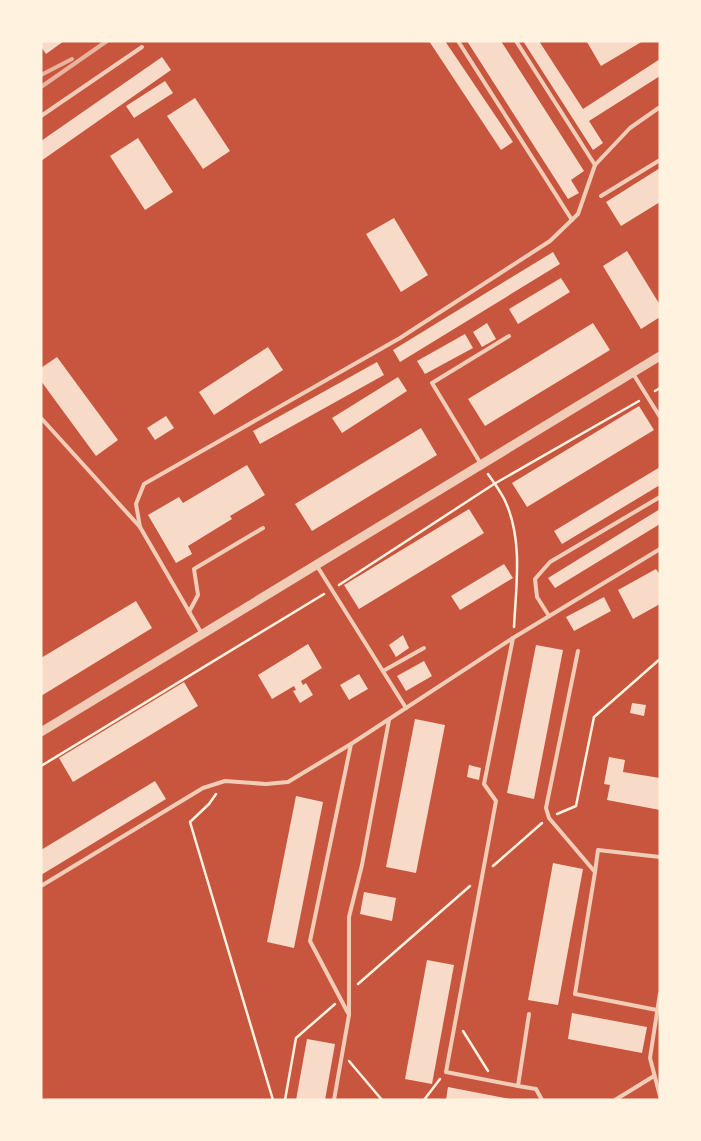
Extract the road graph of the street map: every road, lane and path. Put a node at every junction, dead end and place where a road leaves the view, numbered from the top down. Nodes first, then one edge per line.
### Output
1 (458, 41) edge
2 (516, 41) edge
3 (142, 47) dead end
4 (660, 107) edge
5 (41, 116) edge
6 (660, 160) edge
7 (595, 165) junction
8 (602, 196) dead end
9 (572, 220) junction
10 (509, 336) dead end
11 (660, 356) edge
12 (632, 372) junction
13 (647, 396) junction
14 (660, 417) edge
15 (41, 418) edge
16 (481, 464) junction
17 (494, 484) junction
18 (660, 497) edge
19 (140, 527) junction
20 (263, 528) dead end
21 (660, 549) edge
22 (317, 564) junction
23 (332, 590) junction
24 (189, 612) junction
25 (549, 616) junction
26 (202, 634) junction
27 (513, 638) junction
28 (424, 648) dead end
29 (578, 651) dead end
30 (660, 659) edge
31 (382, 671) junction
32 (406, 708) junction
33 (389, 719) junction
34 (41, 732) edge
35 (351, 744) junction
36 (41, 766) edge
37 (223, 782) junction
38 (549, 818) junction
39 (660, 857) edge
40 (595, 872) junction
41 (482, 876) junction
42 (41, 886) edge
43 (349, 992) junction
44 (660, 993) edge
45 (340, 999) junction
46 (657, 1010) junction
47 (529, 1014) dead end
48 (349, 1015) junction
49 (456, 1020) junction
50 (342, 1053) junction
51 (446, 1072) junction
52 (654, 1076) junction
53 (495, 1081) junction
54 (518, 1086) junction
55 (660, 1096) edge
56 (273, 1100) edge
57 (285, 1100) edge
58 (334, 1100) edge
59 (382, 1100) edge
60 (424, 1100) edge
61 (542, 1100) edge
62 (615, 1100) edge

1 - 9 lane
2 - 7 lane
3 - 5 lane
4 - 7 lane
6 - 8 lane
7 - 9 lane
9 - 19 lane
10 - 16 lane
11 - 12 street
12 - 13 lane
12 - 16 street
13 - 14 lane
13 - 17 path
15 - 19 lane
16 - 17 path
16 - 22 street
17 - 23 path
17 - 27 path
18 - 25 lane
19 - 24 lane
20 - 24 lane
21 - 25 lane
22 - 23 lane
22 - 26 street
23 - 31 lane
23 - 36 path
24 - 26 lane
25 - 27 lane
26 - 34 street
27 - 32 lane
27 - 41 lane
28 - 31 lane
29 - 38 lane
30 - 38 path
31 - 32 lane
32 - 33 lane
33 - 35 lane
33 - 43 lane
35 - 37 lane
35 - 45 lane
37 - 42 lane
37 - 56 path
38 - 40 lane
38 - 41 path
39 - 40 lane
40 - 46 lane
41 - 43 path
41 - 49 lane
43 - 48 lane
44 - 46 lane
45 - 48 lane
45 - 57 path
46 - 52 lane
47 - 54 lane
48 - 50 lane
49 - 51 lane
49 - 53 path
50 - 58 lane
50 - 59 path
51 - 53 lane
51 - 60 path
52 - 55 lane
52 - 62 lane
53 - 54 lane
54 - 61 lane

